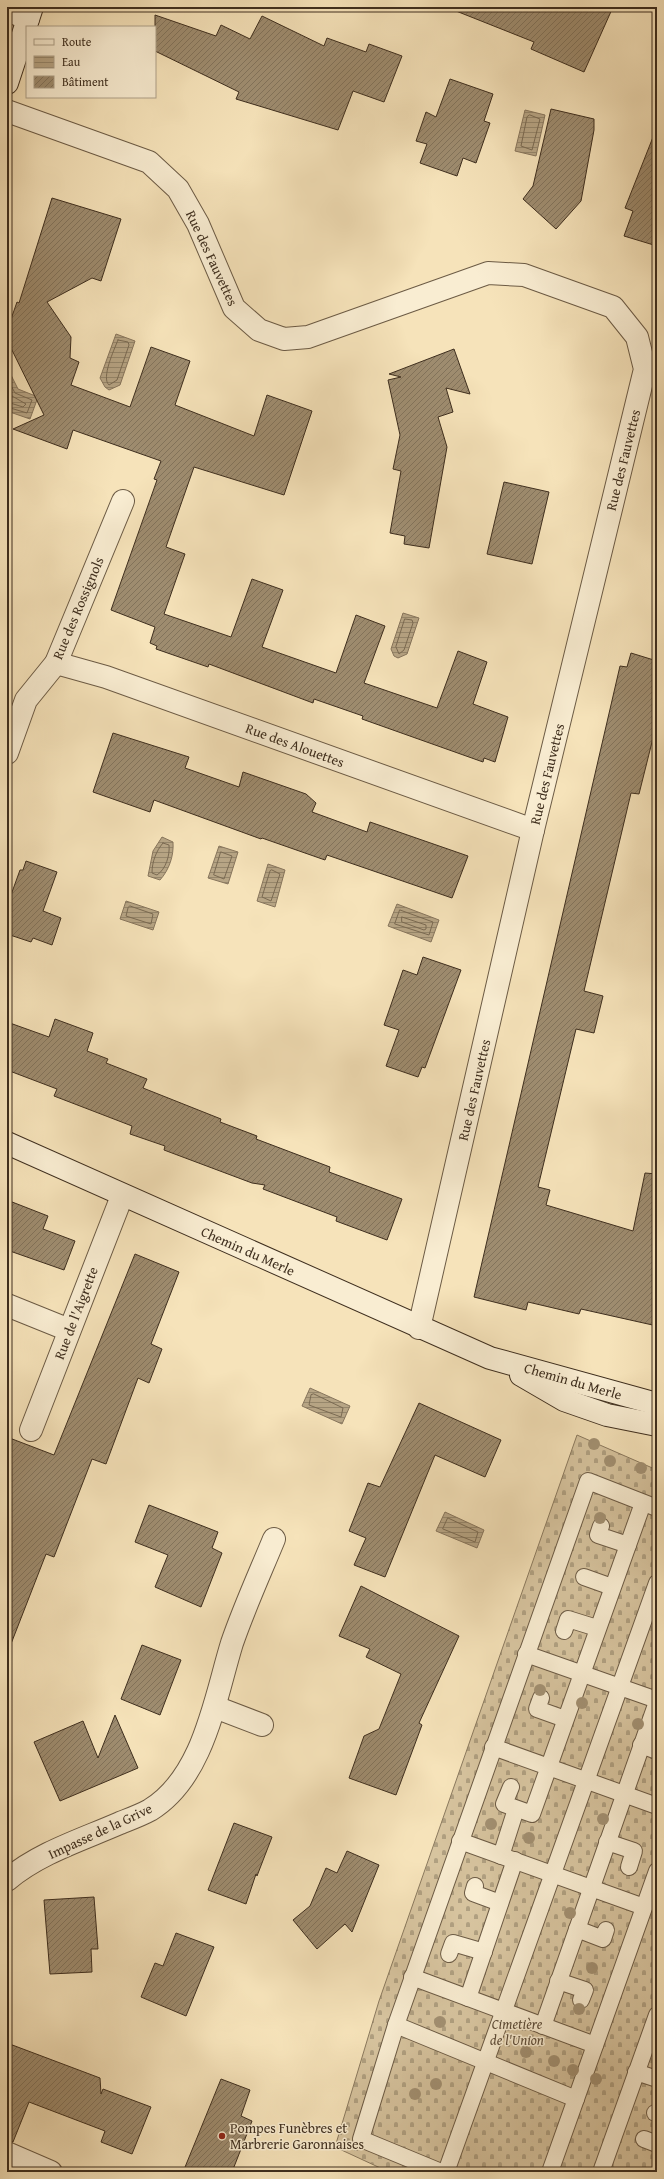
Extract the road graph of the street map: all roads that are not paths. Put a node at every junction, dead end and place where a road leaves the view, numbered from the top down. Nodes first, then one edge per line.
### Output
1 (7, 10) edge
2 (30, 13) edge
3 (7, 83) edge
4 (7, 111) edge
5 (123, 501) dead end
6 (56, 663) junction
7 (7, 752) edge
8 (533, 830) junction
9 (7, 1143) edge
10 (122, 1196) junction
11 (7, 1304) edge
12 (419, 1328) junction
13 (69, 1330) junction
14 (490, 1358) junction
15 (657, 1404) edge
16 (657, 1425) edge
17 (31, 1430) dead end
18 (650, 1505) edge
19 (601, 1526) dead end
20 (274, 1539) dead end
21 (628, 1545) junction
22 (584, 1577) dead end
23 (657, 1583) edge
24 (612, 1586) junction
25 (597, 1628) junction
26 (564, 1631) dead end
27 (526, 1654) junction
28 (581, 1673) junction
29 (620, 1687) junction
30 (541, 1698) dead end
31 (657, 1701) edge
32 (215, 1706) junction
33 (565, 1720) junction
34 (262, 1725) dead end
35 (641, 1745) junction
36 (493, 1747) junction
37 (657, 1751) edge
38 (548, 1767) junction
39 (586, 1781) junction
40 (511, 1787) dead end
41 (624, 1794) junction
42 (657, 1806) edge
43 (516, 1809) junction
44 (460, 1841) junction
45 (607, 1842) junction
46 (508, 1858) junction
47 (629, 1867) dead end
48 (657, 1871) edge
49 (552, 1874) junction
50 (7, 1880) edge
51 (475, 1886) dead end
52 (591, 1888) junction
53 (500, 1903) junction
54 (644, 1907) junction
55 (577, 1929) junction
56 (606, 1930) dead end
57 (484, 1952) junction
58 (449, 1954) dead end
59 (412, 1977) junction
60 (558, 1981) junction
61 (468, 1998) junction
62 (581, 2000) dead end
63 (503, 2011) junction
64 (657, 2015) edge
65 (396, 2026) junction
66 (543, 2026) junction
67 (595, 2045) junction
68 (486, 2062) junction
69 (636, 2072) junction
70 (657, 2079) edge
71 (576, 2099) junction
72 (7, 2154) edge
73 (51, 2172) edge
74 (441, 2172) edge
75 (446, 2172) edge
76 (550, 2172) edge
77 (601, 2172) edge

1 - 2 street
2 - 3 street
4 - 8 street, Rue des Fauvettes
5 - 6 street, Rue des Rossignols
6 - 7 street, Rue des Rossignols
6 - 8 street, Rue des Alouettes
8 - 12 street, Rue des Fauvettes
9 - 10 street, Chemin du Merle
10 - 12 street, Chemin du Merle
10 - 13 street, Rue de l'Aigrette
11 - 13 street
12 - 14 street, Chemin du Merle
13 - 17 street, Rue de l'Aigrette
14 - 15 street, Chemin du Merle
14 - 16 street, Chemin du Merle
18 - 21 lane
18 - 27 lane
19 - 21 lane
20 - 32 street, Impasse de la Grive
21 - 24 lane
22 - 24 lane
23 - 29 lane
24 - 25 lane
25 - 26 lane
25 - 28 lane
27 - 28 lane
27 - 36 lane
28 - 29 lane
28 - 33 lane
29 - 31 lane
29 - 39 lane
30 - 33 lane
31 - 35 lane
32 - 34 street
32 - 50 street, Impasse de la Grive
33 - 38 lane
35 - 37 lane
35 - 41 lane
36 - 38 lane
36 - 44 lane
38 - 39 lane
38 - 43 lane
39 - 41 lane
39 - 49 lane
40 - 43 lane
41 - 42 lane
41 - 45 lane
43 - 46 lane
44 - 46 lane
44 - 59 lane
45 - 47 lane
45 - 52 lane
46 - 49 lane
46 - 53 lane
48 - 54 lane
49 - 52 lane
49 - 63 lane
51 - 53 lane
52 - 54 lane
52 - 55 lane
53 - 57 lane
54 - 67 lane
55 - 56 lane
55 - 60 lane
57 - 58 lane
57 - 61 lane
59 - 61 lane
59 - 65 lane
60 - 62 lane
60 - 66 lane
61 - 63 lane
63 - 66 lane
63 - 68 lane
64 - 69 lane
65 - 68 lane
65 - 74 lane
66 - 67 lane
67 - 71 lane
68 - 71 lane
68 - 75 lane
69 - 70 lane
69 - 77 lane
71 - 76 lane
72 - 73 street

